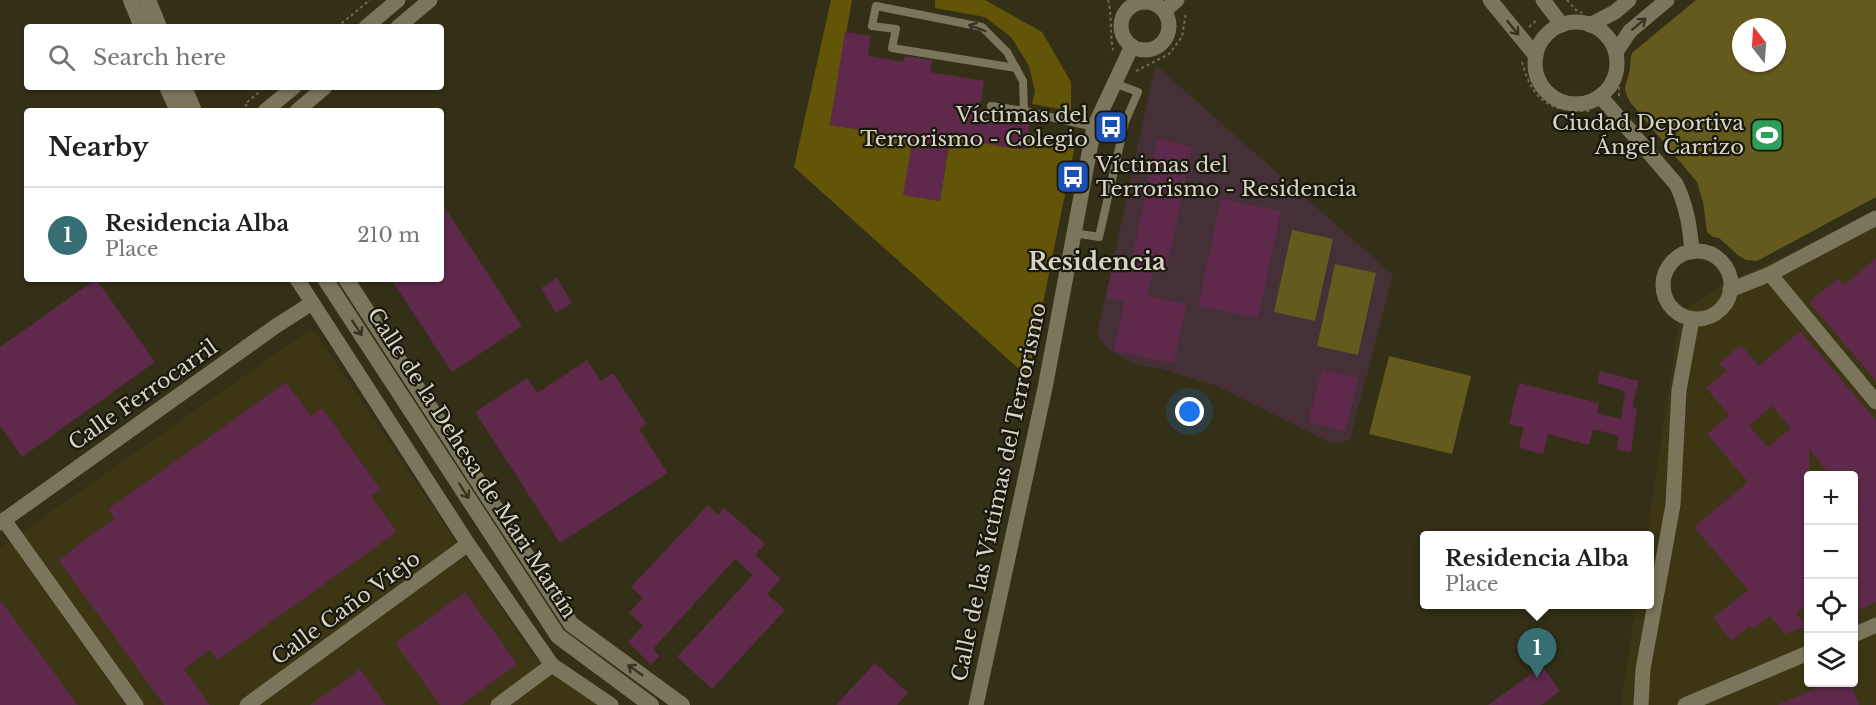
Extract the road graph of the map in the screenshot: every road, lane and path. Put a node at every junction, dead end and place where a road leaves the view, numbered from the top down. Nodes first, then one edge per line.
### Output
1 (130, 0) edge
2 (148, 0) edge
3 (370, 0) edge
4 (398, 0) edge
5 (430, 0) edge
6 (1490, 0) edge
7 (1567, 0) edge
8 (1629, 0) edge
9 (1667, 0) edge
10 (1128, 3) edge
11 (1183, 3) edge
12 (1546, 5) edge
13 (1164, 11) junction
14 (1589, 18) junction
15 (141, 24) edge
16 (158, 24) edge
17 (341, 24) edge
18 (370, 24) edge
19 (402, 24) edge
20 (1562, 25) junction
21 (1519, 36) junction
22 (1132, 46) junction
23 (1520, 54) dead end
24 (1536, 56) junction
25 (1619, 56) junction
26 (1016, 68) junction
27 (1120, 85) junction
28 (168, 90) edge
29 (185, 90) edge
30 (261, 90) edge
31 (290, 90) edge
32 (322, 90) edge
33 (1599, 103) junction
34 (991, 106) dead end
35 (177, 108) edge
36 (193, 108) edge
37 (248, 108) edge
38 (269, 108) edge
39 (301, 108) edge
40 (1024, 111) junction
41 (1617, 116) junction
42 (1094, 127) junction
43 (1876, 218) edge
44 (1074, 233) junction
45 (1692, 252) junction
46 (1770, 274) junction
47 (299, 282) edge
48 (327, 282) edge
49 (348, 282) edge
50 (1730, 290) junction
51 (312, 303) junction
52 (1692, 319) junction
53 (1876, 402) edge
54 (2, 521) edge
55 (468, 544) junction
56 (1654, 607) edge
57 (1654, 609) edge
58 (1876, 625) edge
59 (1858, 633) edge
60 (1804, 655) edge
61 (552, 665) junction
62 (136, 705) edge
63 (248, 705) edge
64 (498, 705) edge
65 (611, 705) edge
66 (651, 705) edge
67 (682, 705) edge
68 (976, 705) edge
69 (1641, 705) edge
70 (1685, 705) edge

1 - 15 street
2 - 16 street
3 - 17 path
4 - 18 street
5 - 19 street
6 -> 21 street
7 - 14 path
8 - 14 street
25 -> 9 street
10 - 13 street
10 - 22 street
11 - 13 street
11 - 27 path
12 - 20 street
12 - 21 path
13 - 22 street
14 - 20 street
14 - 25 street
20 - 24 street
21 - 24 street
22 - 27 street, Calle de las Víctimas del Terrorismo
23 - 33 path
24 - 33 street
25 - 33 street
25 - 41 path
26 -> 26 lane
26 - 40 lane
27 - 42 street, Calle de las Víctimas del Terrorismo
27 - 44 lane
28 - 35 street
29 - 36 street
30 - 37 path
31 - 38 street
32 - 39 street
33 - 41 street
34 - 40 lane
40 - 42 lane
41 - 45 street
42 - 44 street, Calle de las Víctimas del Terrorismo
43 - 46 street
44 - 68 street, Calle de las Víctimas del Terrorismo
45 - 50 street
45 - 52 street
46 - 50 street
46 - 53 street
47 - 51 street
48 -> 66 street, Calle de la Dehesa de Mari Martín
67 -> 49 street, Calle de la Dehesa de Mari Martín
50 - 52 street
51 - 54 street, Calle Ferrocarril
51 - 55 street
52 - 56 street
54 - 62 street
55 - 61 street
55 - 63 street, Calle Caño Viejo
57 - 69 street
58 - 59 street
60 - 70 street
61 - 64 street
61 - 65 street

